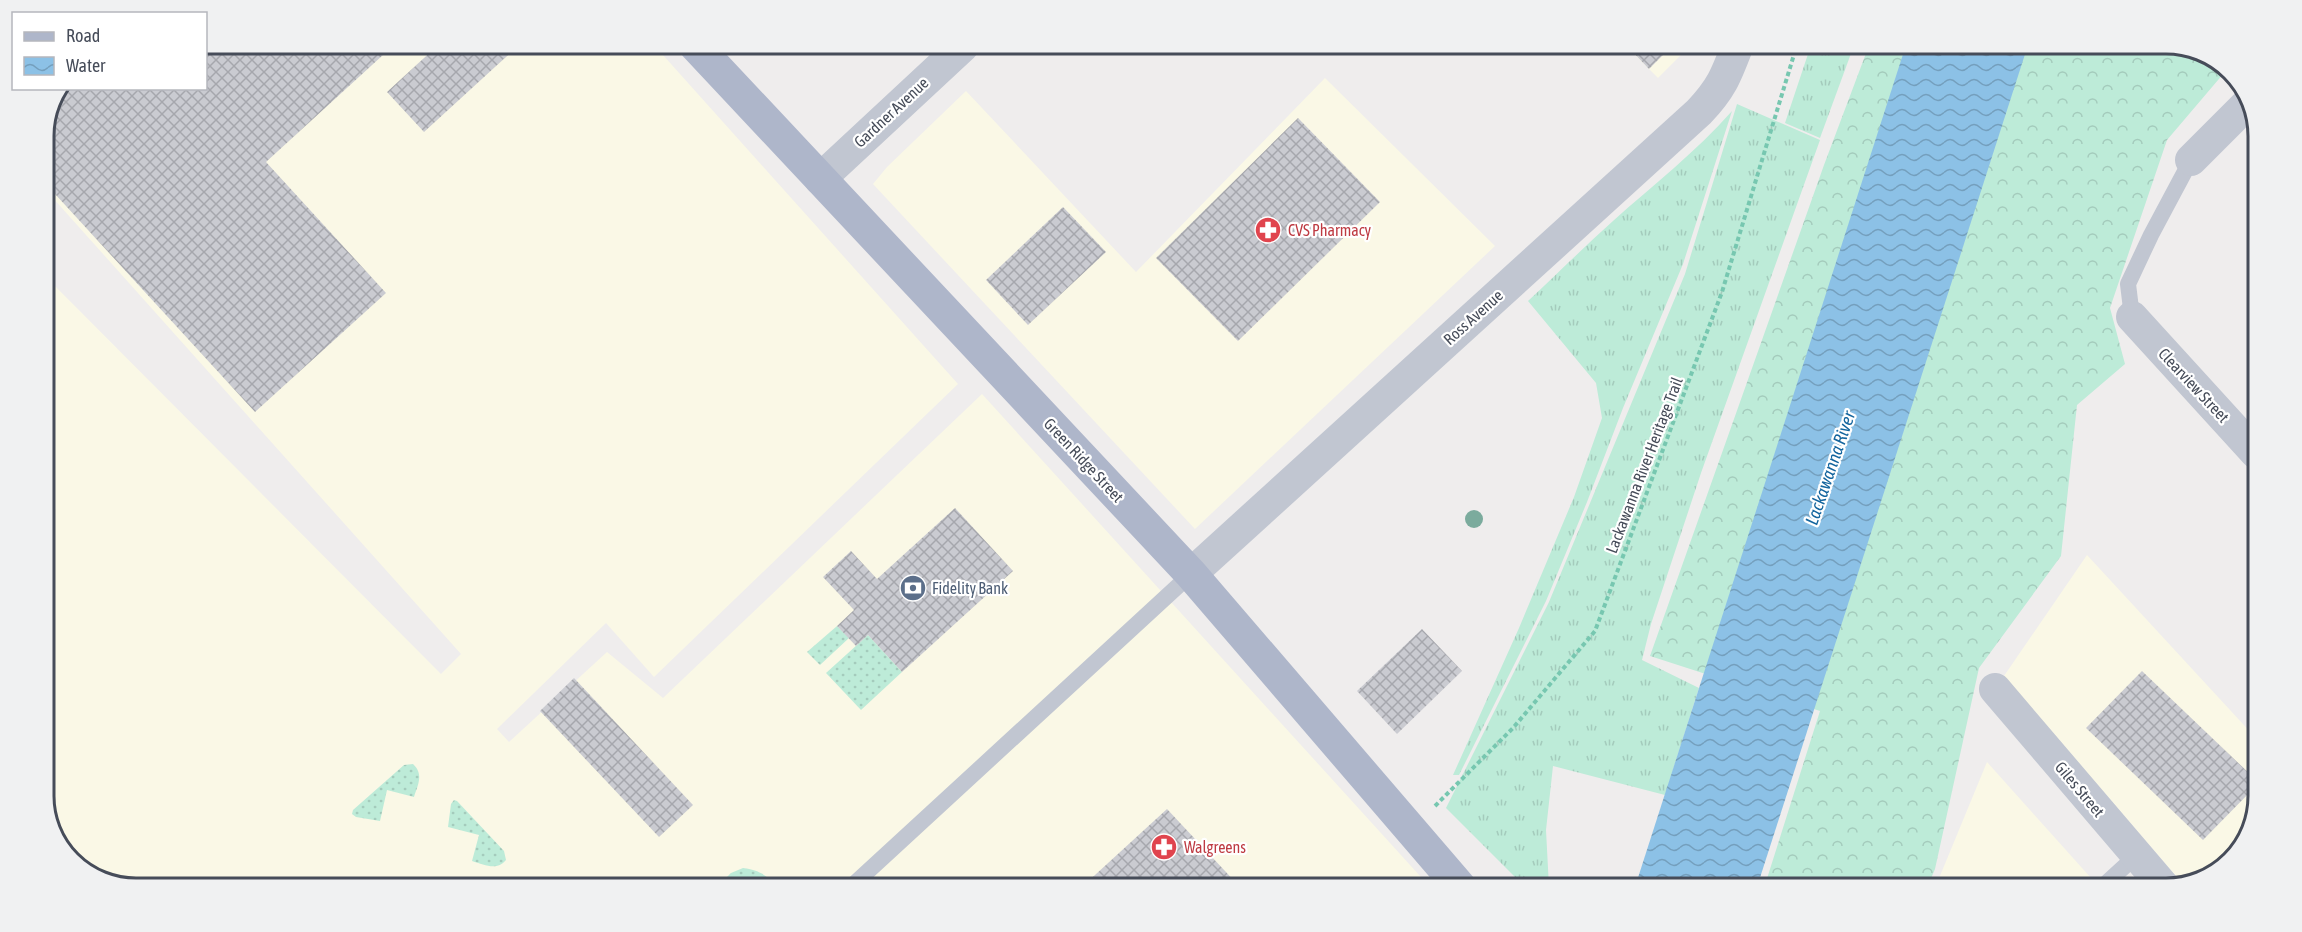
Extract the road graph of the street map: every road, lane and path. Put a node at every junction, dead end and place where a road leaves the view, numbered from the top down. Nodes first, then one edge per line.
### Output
1 (703, 54) edge
2 (954, 54) edge
3 (1734, 54) edge
4 (1794, 54) edge
5 (2243, 108) edge
6 (2191, 160) joint
7 (820, 178) junction
8 (2132, 317) joint
9 (2248, 444) edge
10 (1191, 574) junction
11 (1995, 689) dead end
12 (1411, 830) junction
13 (2137, 855) junction
14 (861, 878) edge
15 (1452, 878) edge
16 (2112, 878) edge
17 (2157, 878) edge

1 - 7 main road, Green Ridge Street
2 - 7 street, Gardner Avenue
3 - 10 street, Ross Avenue
4 - 12 path, Lackawanna River Heritage Trail
5 - 6 street
6 - 8 lane
7 - 10 main road, Green Ridge Street
8 - 9 street, Clearview Street
10 - 12 main road, Green Ridge Street
10 - 14 lane
11 - 13 street, Giles Street
12 - 15 main road, Green Ridge Street
13 - 16 lane
13 - 17 street, Giles Street

